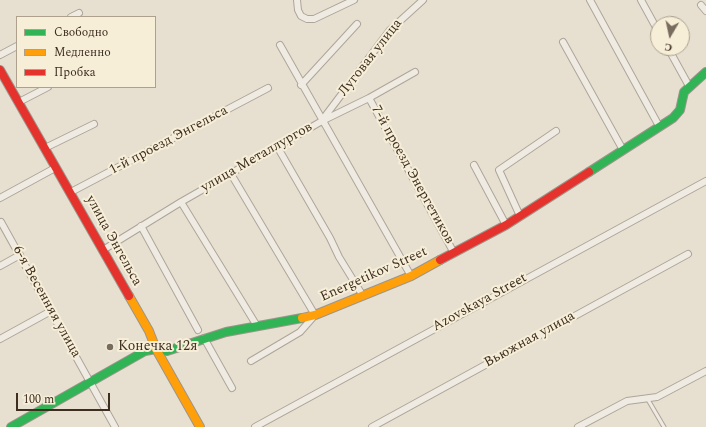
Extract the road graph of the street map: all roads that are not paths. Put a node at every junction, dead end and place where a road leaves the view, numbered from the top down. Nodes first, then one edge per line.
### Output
1 (297, 0) edge
2 (354, 0) edge
3 (590, 0) edge
4 (641, 0) edge
5 (420, 1) edge
6 (701, 5) dead end
7 (706, 11) edge
8 (79, 13) dead end
9 (73, 16) edge
10 (650, 16) edge
11 (357, 24) dead end
12 (562, 42) dead end
13 (280, 45) dead end
14 (16, 47) edge
15 (0, 55) edge
16 (672, 56) edge
17 (0, 70) edge
18 (415, 72) dead end
19 (706, 72) edge
20 (301, 85) junction
21 (689, 86) junction
22 (46, 88) edge
23 (268, 88) dead end
24 (369, 98) junction
25 (19, 102) junction
26 (322, 121) junction
27 (94, 124) dead end
28 (659, 126) junction
29 (556, 131) dead end
30 (46, 148) junction
31 (278, 148) junction
32 (623, 150) junction
33 (474, 165) dead end
34 (55, 168) junction
35 (231, 174) junction
36 (706, 181) edge
37 (70, 192) junction
38 (0, 198) edge
39 (181, 202) junction
40 (520, 216) junction
41 (1, 222) dead end
42 (506, 224) junction
43 (141, 226) junction
44 (103, 250) junction
45 (454, 253) junction
46 (688, 254) dead end
47 (20, 255) junction
48 (0, 266) edge
49 (411, 276) junction
50 (363, 296) junction
51 (51, 311) junction
52 (315, 315) junction
53 (257, 326) junction
54 (198, 330) dead end
55 (204, 338) junction
56 (0, 340) edge
57 (156, 349) junction
58 (251, 361) dead end
59 (706, 371) edge
60 (92, 382) junction
61 (232, 388) dead end
62 (648, 398) junction
63 (11, 427) edge
64 (115, 427) edge
65 (200, 427) edge
66 (255, 427) edge
67 (372, 427) edge
68 (578, 427) edge
69 (664, 427) edge

1 - 2 street
3 - 28 street
4 - 10 street
5 - 26 street, Луговая улица
6 - 7 street
8 - 9 street
11 - 20 street
12 - 32 street
13 - 20 street
14 - 15 street
16 - 21 street
17 - 25 street, улица Энгельса
18 - 24 street, улица Металлургов
19 - 21 street, Energetikov Street
20 - 26 street
21 - 28 street, Energetikov Street
22 - 25 street
23 - 37 street, 1-й проезд Энгельса
24 - 26 street, улица Металлургов
24 - 45 street, 7-й проезд Энергетиков
25 - 30 street, улица Энгельса
26 - 31 street, улица Металлургов
26 - 49 street
27 - 30 street
28 - 32 street, Energetikov Street
29 - 40 street
30 - 34 street, улица Энгельса
31 - 35 street, улица Металлургов
31 - 50 street
32 - 40 street, Energetikov Street
33 - 42 street
34 - 37 street, улица Энгельса
34 - 38 street
35 - 39 street, улица Металлургов
35 - 52 street
36 - 66 street, Azovskaya Street
37 - 44 street, улица Энгельса
39 - 43 street, улица Металлургов
39 - 53 street
40 - 42 street, Energetikov Street
41 - 47 street, 6-я Весенняя улица
42 - 45 street, Energetikov Street
43 - 44 street, улица Металлургов
43 - 54 street
44 - 57 street, улица Энгельса
45 - 49 street, Energetikov Street
46 - 67 street, Вьюжная улица
47 - 48 street
47 - 51 street, 6-я Весенняя улица
49 - 50 street, Energetikov Street
50 - 52 street, Energetikov Street
51 - 56 street
51 - 60 street, 6-я Весенняя улица
52 - 53 street, Energetikov Street
52 - 58 street
53 - 55 street, Energetikov Street
55 - 57 street, Energetikov Street
55 - 61 street
57 - 60 street, Energetikov Street
57 - 65 street, улица Энгельса
59 - 62 street
60 - 63 street, Energetikov Street
60 - 64 street, 6-я Весенняя улица
62 - 68 street
62 - 69 lane

